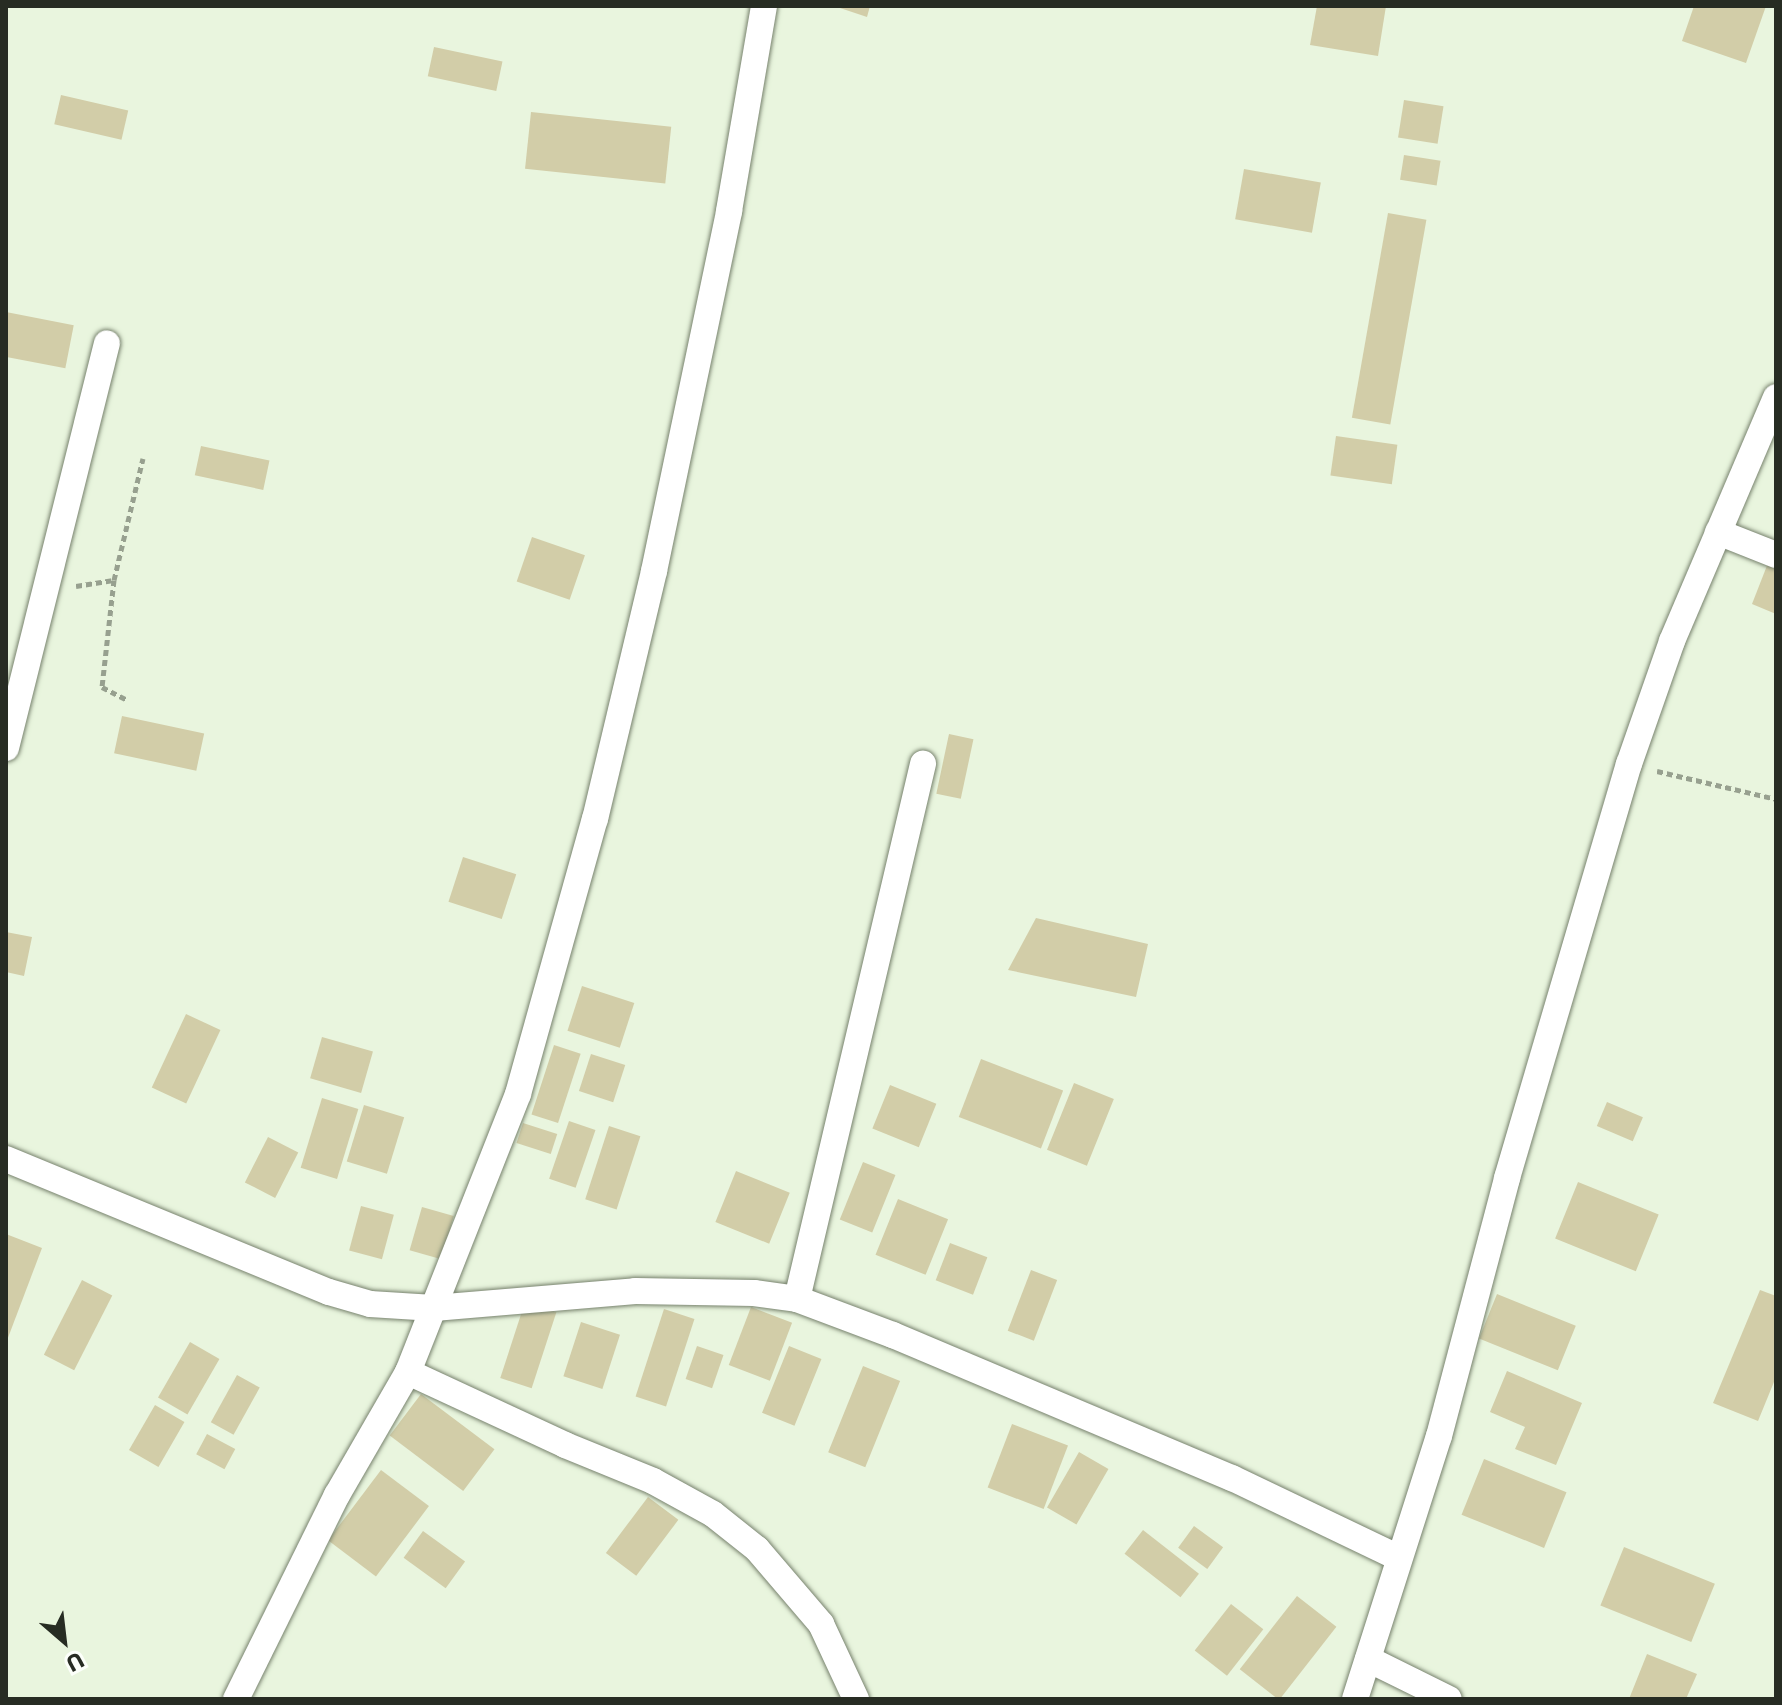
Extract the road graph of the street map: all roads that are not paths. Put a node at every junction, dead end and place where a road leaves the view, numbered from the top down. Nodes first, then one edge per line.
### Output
1 (764, 6) edge
2 (107, 343) dead end
3 (1776, 397) edge
4 (1718, 532) junction
5 (1776, 555) edge
6 (6, 748) edge
7 (923, 764) dead end
8 (6, 1159) edge
9 (797, 1299) junction
10 (434, 1308) junction
11 (408, 1372) junction
12 (1399, 1558) junction
13 (1368, 1659) junction
14 (236, 1699) edge
15 (856, 1699) edge
16 (1355, 1699) edge
17 (1449, 1699) edge

1 - 10 street
2 - 6 street
3 - 4 street
4 - 5 street
4 - 12 street
7 - 9 street
8 - 10 street
9 - 10 street
9 - 12 street
10 - 11 street
11 - 14 street
11 - 15 street
12 - 13 street
13 - 16 street
13 - 17 street

